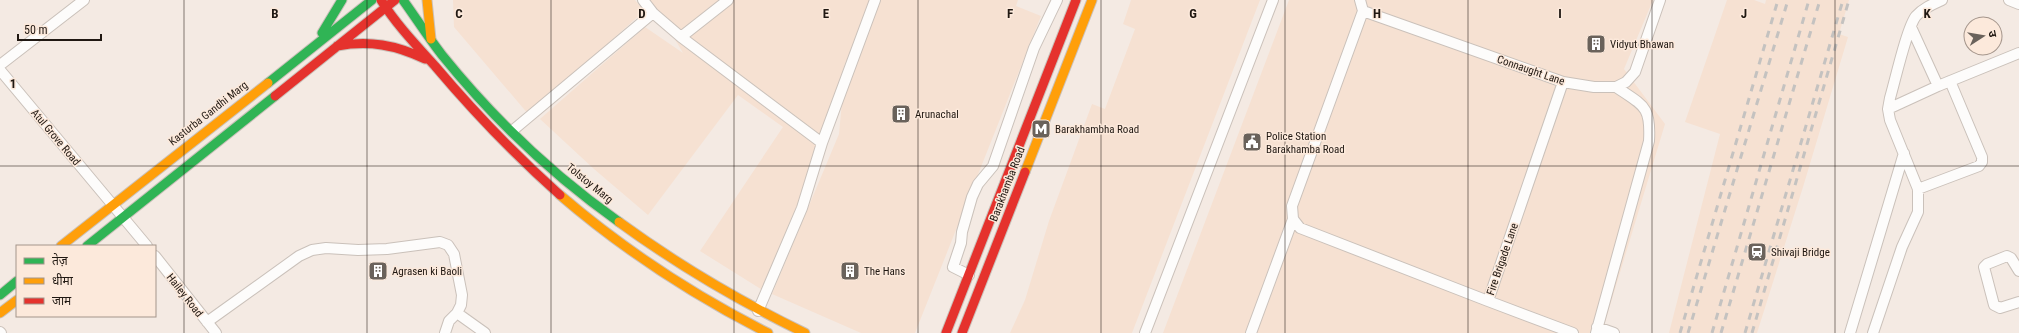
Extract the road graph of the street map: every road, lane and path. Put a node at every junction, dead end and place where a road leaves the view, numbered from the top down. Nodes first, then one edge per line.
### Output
1 (84, 0) edge
2 (342, 0) edge
3 (372, 0) edge
4 (395, 0) edge
5 (403, 0) edge
6 (427, 0) edge
7 (643, 0) edge
8 (728, 0) edge
9 (875, 0) edge
10 (1057, 0) edge
11 (1076, 0) edge
12 (1092, 0) edge
13 (1274, 0) edge
14 (1360, 0) edge
15 (1660, 0) edge
16 (1942, 0) edge
17 (2009, 0) edge
18 (383, 3) edge
19 (2019, 4) edge
20 (1363, 11) junction
21 (653, 13) junction
22 (1910, 27) junction
23 (681, 36) junction
24 (431, 40) junction
25 (315, 43) junction
26 (335, 47) junction
27 (2019, 53) edge
28 (431, 62) junction
29 (0, 65) edge
30 (0, 70) edge
31 (1950, 81) junction
32 (1563, 82) junction
33 (1938, 86) junction
34 (1616, 87) junction
35 (1888, 109) junction
36 (512, 131) junction
37 (822, 143) junction
38 (1904, 153) junction
39 (1918, 189) junction
40 (113, 204) junction
41 (124, 217) junction
42 (1293, 219) junction
43 (62, 245) edge
44 (88, 245) edge
45 (146, 245) edge
46 (156, 257) edge
47 (2019, 271) edge
48 (969, 275) junction
49 (16, 282) edge
50 (0, 295) edge
51 (16, 301) edge
52 (1488, 301) junction
53 (2019, 302) edge
54 (758, 312) junction
55 (0, 313) edge
56 (457, 313) junction
57 (207, 322) junction
58 (967, 323) junction
59 (751, 329) edge
60 (1597, 330) edge
61 (216, 333) edge
62 (445, 333) edge
63 (485, 333) edge
64 (768, 333) edge
65 (805, 333) edge
66 (946, 333) edge
67 (962, 333) edge
68 (971, 333) edge
69 (1145, 333) edge
70 (1251, 333) edge
71 (1573, 333) edge
72 (1614, 333) edge
73 (1850, 333) edge
74 (1874, 333) edge

1 - 29 street
2 - 25 main road
3 - 25 main road, Kasturba Gandhi Marg
4 - 18 main road
5 - 24 main road, Tolstoy Marg
6 - 24 main road
7 - 21 street
8 - 23 street
9 - 37 street
10 - 48 street
11 - 48 main road, Barakhamba Road
12 - 58 main road, Barakhamba Road
13 - 69 street
14 - 20 street
15 - 34 street
16 - 22 street
17 - 19 street
18 - 26 main road
18 - 28 main road
20 - 32 street, Connaught Lane
20 - 42 street
21 - 23 street
21 - 36 street
22 - 33 street
22 - 35 street
23 - 37 street
24 - 36 main road, Tolstoy Marg
25 - 40 main road, Kasturba Gandhi Marg
26 - 28 main road
26 - 41 main road
27 - 31 street
28 - 59 main road
30 - 40 street, Atul Grove Road
31 - 33 street
31 - 39 street
32 - 34 street, Connaught Lane
32 - 52 street, Fire Brigade Lane
33 - 35 street
34 - 60 street
35 - 38 street
36 - 54 main road, Tolstoy Marg
37 - 54 street
38 - 39 street
38 - 73 street
39 - 74 street
40 - 41 street, Atul Grove Road
40 - 43 main road, Kasturba Gandhi Marg
41 - 44 main road
41 - 45 street
42 - 52 street, Fire Brigade Lane
42 - 70 street
46 - 57 street, Hailey Road
47 - 53 street
48 - 66 main road, Barakhamba Road
49 - 50 main road
51 - 55 main road
52 - 71 street
54 - 65 main road, Tolstoy Marg
56 - 57 street
56 - 62 street
56 - 63 street
57 - 61 street, Hailey Road
58 - 67 main road, Barakhamba Road
58 - 68 main road
59 - 64 main road
60 - 72 street

